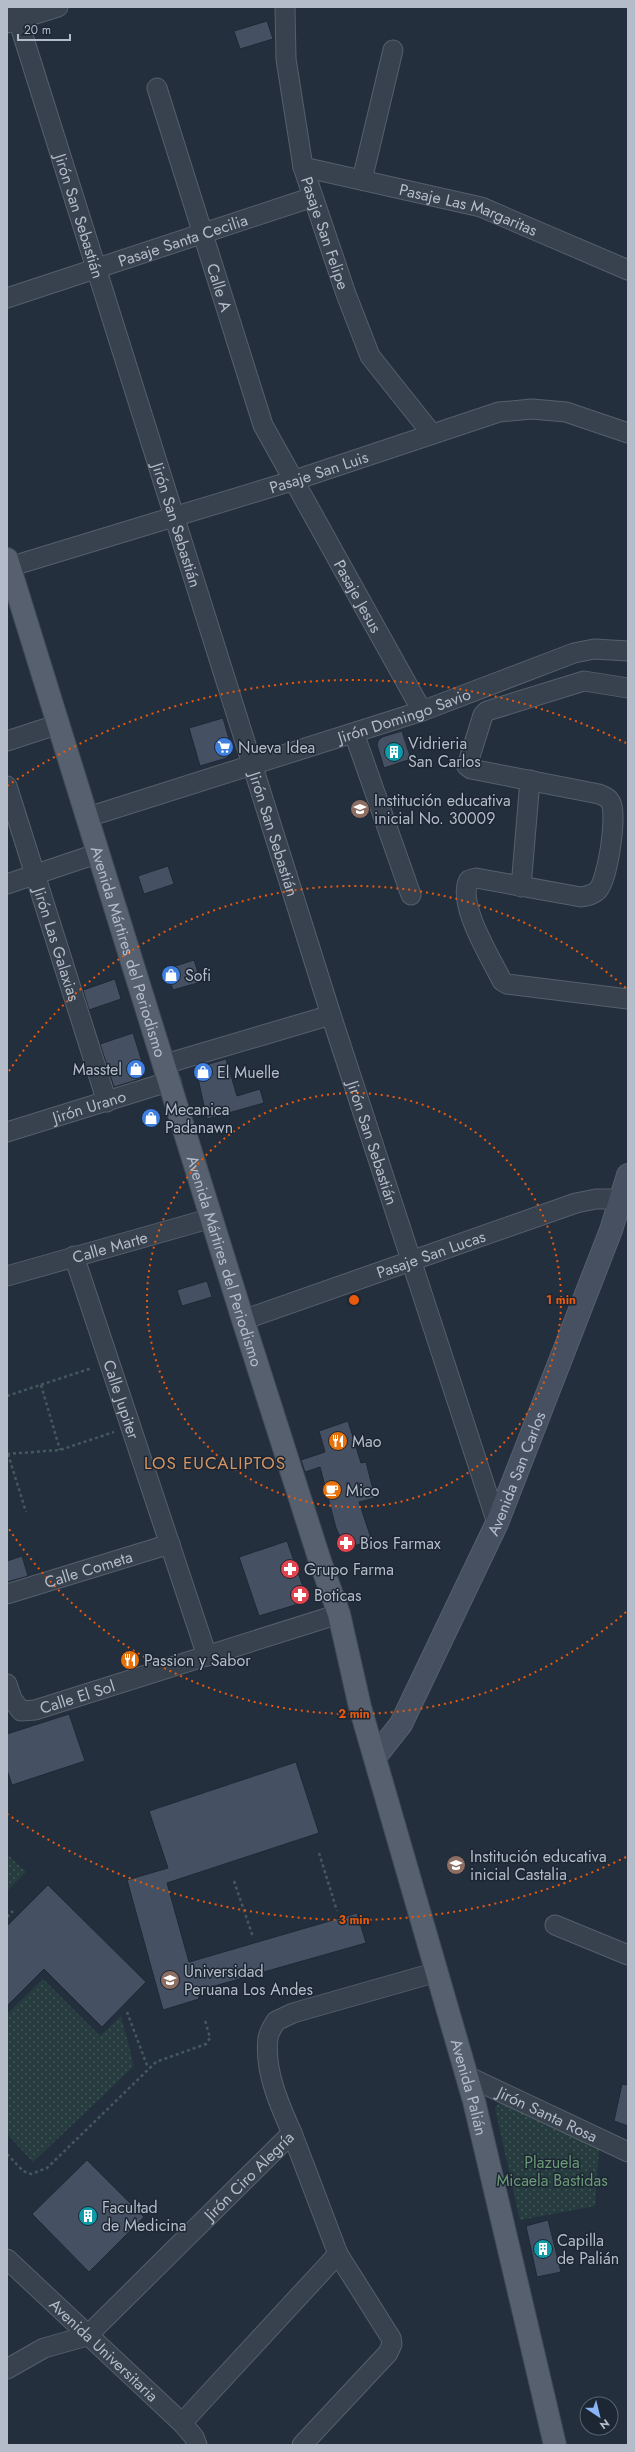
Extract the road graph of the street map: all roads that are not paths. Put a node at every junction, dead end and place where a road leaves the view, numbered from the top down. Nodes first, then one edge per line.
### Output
1 (58, 7) edge
2 (286, 7) edge
3 (13, 17) edge
4 (393, 50) dead end
5 (157, 88) dead end
6 (303, 167) junction
7 (362, 180) junction
8 (313, 197) junction
9 (203, 234) junction
10 (97, 269) junction
11 (628, 270) edge
12 (7, 298) edge
13 (628, 433) edge
14 (432, 434) junction
15 (295, 480) junction
16 (175, 517) junction
17 (8, 563) edge
18 (628, 651) edge
19 (628, 688) edge
20 (422, 711) junction
21 (59, 724) junction
22 (354, 733) junction
23 (7, 741) edge
24 (252, 765) junction
25 (530, 780) junction
26 (7, 786) edge
27 (88, 817) junction
28 (620, 851) edge
29 (99, 853) junction
30 (35, 874) junction
31 (7, 884) edge
32 (521, 887) junction
33 (411, 895) dead end
34 (628, 999) edge
35 (331, 1014) junction
36 (168, 1073) junction
37 (107, 1102) junction
38 (7, 1132) edge
39 (628, 1175) edge
40 (621, 1199) junction
41 (212, 1218) junction
42 (74, 1256) junction
43 (411, 1261) junction
44 (7, 1276) edge
45 (244, 1320) junction
46 (497, 1523) junction
47 (170, 1544) junction
48 (7, 1594) edge
49 (340, 1614) junction
50 (207, 1656) junction
51 (7, 1684) edge
52 (375, 1757) junction
53 (555, 1925) dead end
54 (628, 1956) edge
55 (437, 1972) junction
56 (467, 2076) junction
57 (292, 2133) junction
58 (628, 2152) edge
59 (338, 2254) junction
60 (7, 2259) edge
61 (87, 2336) junction
62 (7, 2369) edge
63 (182, 2423) junction
64 (197, 2445) edge
65 (302, 2445) edge
66 (555, 2445) edge

1 - 3 street
2 - 6 street, Pasaje San Felipe
3 - 10 street, Jirón San Sebastián
4 - 7 street
5 - 9 street, Calle A
6 - 7 street, Pasaje Las Margaritas
6 - 8 street, Pasaje San Felipe
7 - 11 street, Pasaje Las Margaritas
8 - 9 street, Pasaje Santa Cecilia
8 - 14 street, Pasaje San Felipe
9 - 10 street, Pasaje Santa Cecilia
9 - 15 street, Calle A
10 - 12 street, Pasaje Santa Cecilia
10 - 16 street, Jirón San Sebastián
13 - 14 street, Pasaje San Luis
14 - 15 street, Pasaje San Luis
15 - 16 street, Pasaje San Luis
15 - 20 street, Pasaje Jesus
16 - 17 street, Pasaje San Luis
16 - 24 street, Jirón San Sebastián
17 - 21 main road, Avenida Mártires del Periodismo
18 - 20 street, Jirón Domingo Savio
19 - 25 street
20 - 22 street, Jirón Domingo Savio
21 - 23 street
21 - 27 main road, Avenida Mártires del Periodismo
22 - 24 street, Jirón Domingo Savio
22 - 33 street
24 - 27 street, Jirón Domingo Savio
24 - 35 street, Jirón San Sebastián
25 - 28 street
25 - 32 street
26 - 30 street, Jirón Las Galaxias
27 - 29 main road, Avenida Mártires del Periodismo
28 - 32 street
29 - 30 street
29 - 36 main road, Avenida Mártires del Periodismo
30 - 31 street
30 - 37 street, Jirón Las Galaxias
32 - 34 street
35 - 36 street, Jirón Urano
35 - 43 street, Jirón San Sebastián
36 - 37 street, Jirón Urano
36 - 41 main road, Avenida Mártires del Periodismo
37 - 38 street, Jirón Urano
39 - 40 main road, Avenida San Carlos
40 - 43 street, Pasaje San Lucas
40 - 46 main road, Avenida San Carlos
41 - 42 street, Calle Marte
41 - 45 main road, Avenida Mártires del Periodismo
42 - 44 street, Calle Marte
42 - 47 street, Calle Jupiter
43 - 45 street, Pasaje San Lucas
43 - 46 street, Jirón San Sebastián
45 - 49 main road, Avenida Mártires del Periodismo
46 - 52 main road, Avenida San Carlos
47 - 48 street, Calle Cometa
47 - 50 street, Calle Jupiter
49 - 50 street, Calle El Sol
49 - 52 main road, Avenida Mártires del Periodismo
50 - 51 street, Calle El Sol
52 - 55 main road, Avenida Palián
53 - 54 street
55 - 56 main road, Avenida Palián
55 - 57 street, Jirón Ciro Alegría
56 - 58 street, Jirón Santa Rosa
56 - 66 main road, Avenida Palián
57 - 59 street
57 - 61 street, Jirón Ciro Alegría
59 - 63 street
59 - 65 street
60 - 61 street, Avenida Universitaria
61 - 62 street
61 - 63 street, Avenida Universitaria
63 - 64 street, Avenida Universitaria

